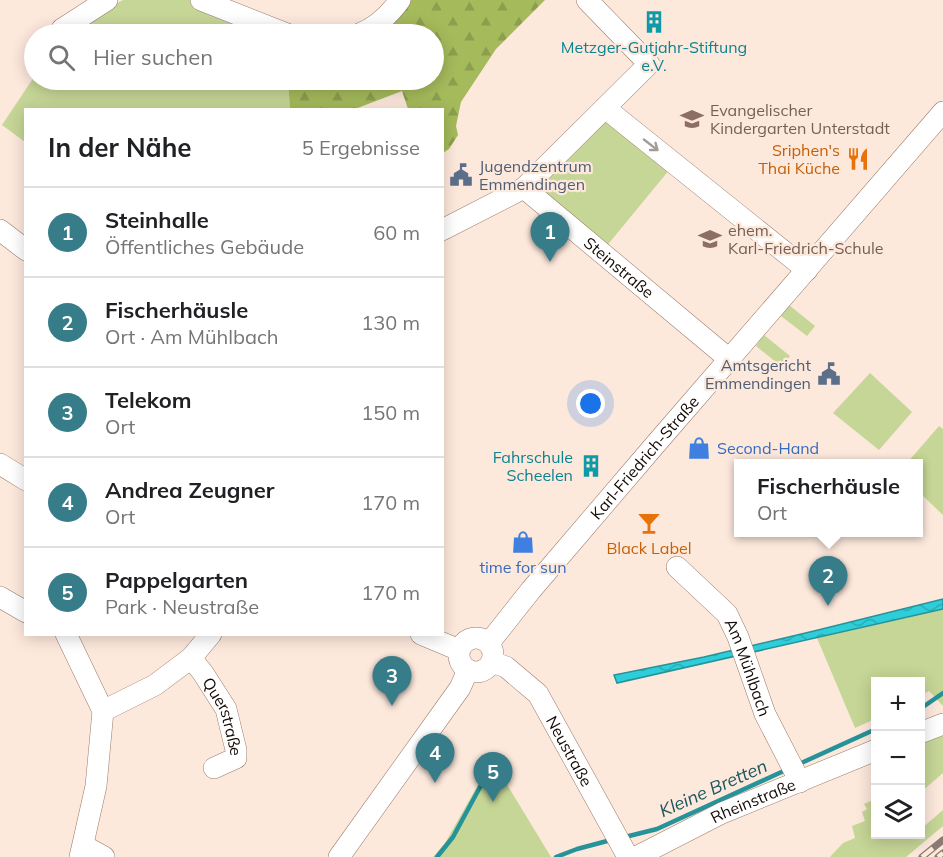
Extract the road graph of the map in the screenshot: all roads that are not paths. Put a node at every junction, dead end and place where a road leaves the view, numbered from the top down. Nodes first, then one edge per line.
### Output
1 (107, 0) edge
2 (201, 0) edge
3 (400, 0) edge
4 (587, 0) edge
5 (70, 24) edge
6 (262, 24) edge
7 (376, 24) edge
8 (605, 108) junction
9 (943, 112) edge
10 (524, 188) junction
11 (444, 229) edge
12 (0, 230) edge
13 (24, 248) edge
14 (807, 270) junction
15 (729, 359) junction
16 (0, 464) edge
17 (24, 479) edge
18 (677, 567) dead end
19 (0, 597) edge
20 (24, 611) edge
21 (67, 636) edge
22 (209, 636) edge
23 (426, 636) edge
24 (459, 650) junction
25 (490, 652) junction
26 (190, 657) junction
27 (468, 670) junction
28 (103, 711) junction
29 (943, 724) edge
30 (925, 731) edge
31 (871, 752) edge
32 (214, 768) dead end
33 (800, 782) junction
34 (82, 851) edge
35 (630, 856) edge
36 (104, 857) edge
37 (339, 857) edge

1 - 5 street
2 - 6 street
3 - 7 street
4 - 8 street
8 - 10 street
8 -> 14 street
9 - 14 street, Karl-Friedrich-Straße
10 - 11 street
10 - 15 street, Steinstraße
12 - 13 street
14 - 15 street, Karl-Friedrich-Straße
15 - 25 street, Karl-Friedrich-Straße
16 - 17 street
18 - 33 street, Am Mühlbach
19 - 20 street
21 - 28 street
22 - 26 street, Querstraße
23 - 24 street
24 - 25 street
24 - 27 street
25 - 27 street
25 - 35 street, Neustraße
26 - 28 street, Querstraße
26 - 32 street, Querstraße
27 - 37 street
28 - 34 street
29 - 30 street
31 - 33 street, Rheinstraße
33 - 35 street, Rheinstraße
34 - 36 street

